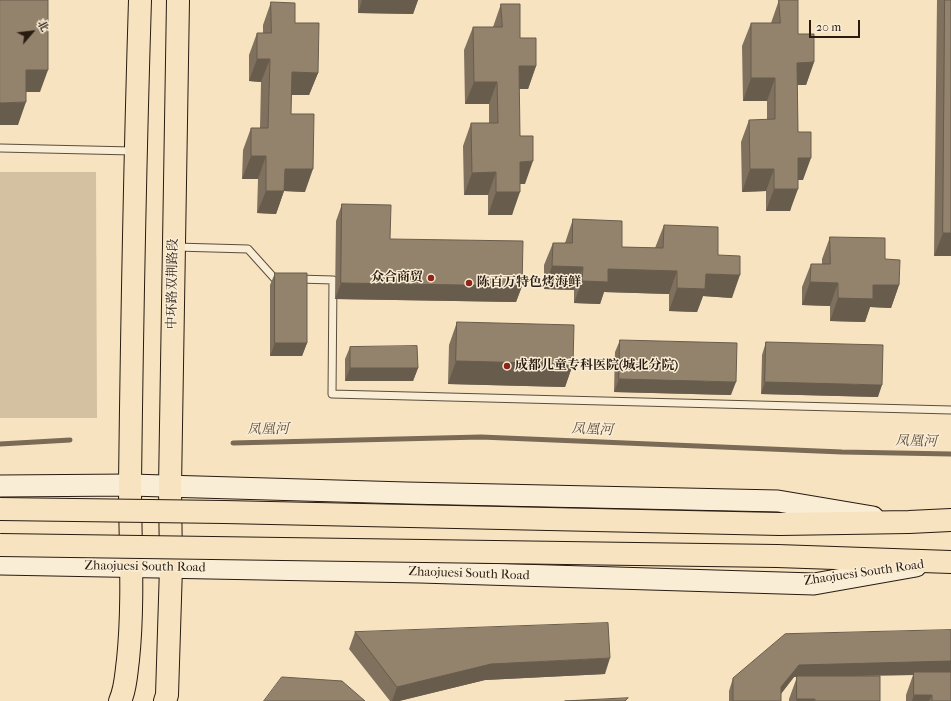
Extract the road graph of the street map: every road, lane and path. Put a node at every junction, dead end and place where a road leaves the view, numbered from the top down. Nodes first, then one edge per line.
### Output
1 (140, 0) edge
2 (178, 0) edge
3 (0, 148) edge
4 (135, 151) junction
5 (174, 247) junction
6 (951, 410) edge
7 (130, 485) junction
8 (0, 486) edge
9 (170, 487) junction
10 (0, 509) edge
11 (951, 520) edge
12 (910, 522) junction
13 (0, 544) edge
14 (944, 562) edge
15 (0, 564) edge
16 (131, 567) junction
17 (171, 567) junction
18 (120, 701) edge
19 (165, 701) edge

1 - 4 main road
2 - 5 main road, 中环路双荆路段
3 - 4 lane
4 - 7 main road
5 - 6 lane
5 - 9 main road, 中环路双荆路段
7 - 8 street
7 - 9 street
7 - 16 main road
9 - 12 street
9 - 17 main road, 中环路双荆路段
10 - 12 main road, bridge
11 - 12 main road
13 - 14 main road, Zhaojuesi South Road, bridge
14 - 17 street, Zhaojuesi South Road
15 - 16 street, Zhaojuesi South Road
16 - 17 street, Zhaojuesi South Road
16 - 18 main road
17 - 19 main road, 中环路双荆路段

